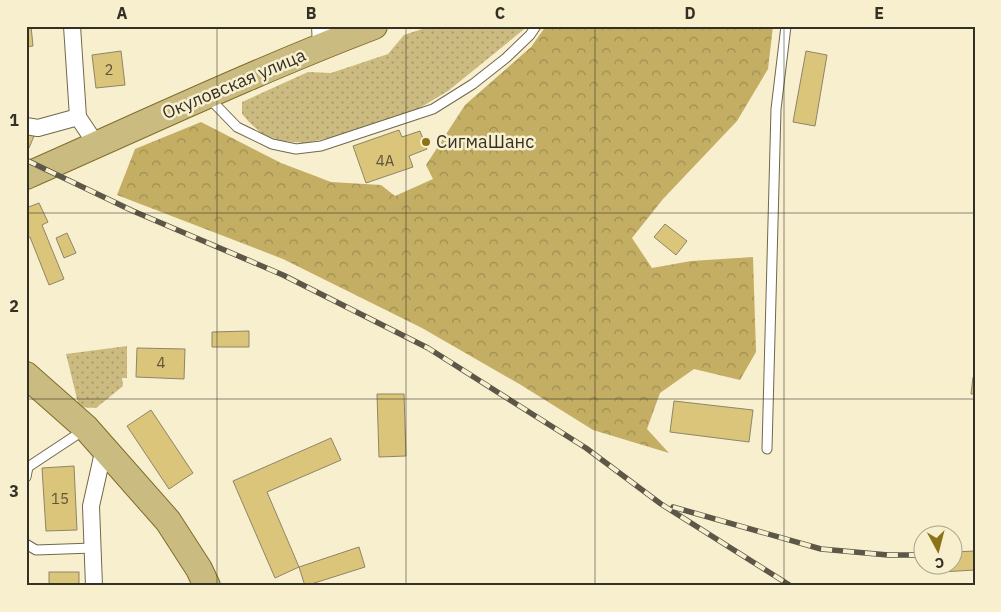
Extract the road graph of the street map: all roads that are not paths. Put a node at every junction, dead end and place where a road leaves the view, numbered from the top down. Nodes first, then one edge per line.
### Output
1 (72, 26) edge
2 (374, 26) edge
3 (536, 26) edge
4 (786, 26) edge
5 (322, 36) edge
6 (206, 95) junction
7 (78, 116) junction
8 (26, 126) edge
9 (96, 144) junction
10 (26, 176) edge
11 (26, 375) edge
12 (86, 428) junction
13 (104, 448) junction
14 (767, 449) dead end
15 (26, 477) edge
16 (26, 544) edge
17 (93, 548) junction
18 (94, 586) edge
19 (207, 586) edge

1 - 7 street
2 - 5 main road, Окуловская улица
3 - 6 lane
4 - 14 lane
5 - 6 main road, Окуловская улица
6 - 9 main road, Окуловская улица
7 - 8 street
7 - 9 street
9 - 10 main road, Окуловская улица
11 - 12 main road
12 - 13 main road
12 - 15 lane
13 - 17 street
13 - 19 main road
16 - 17 lane
17 - 18 street

